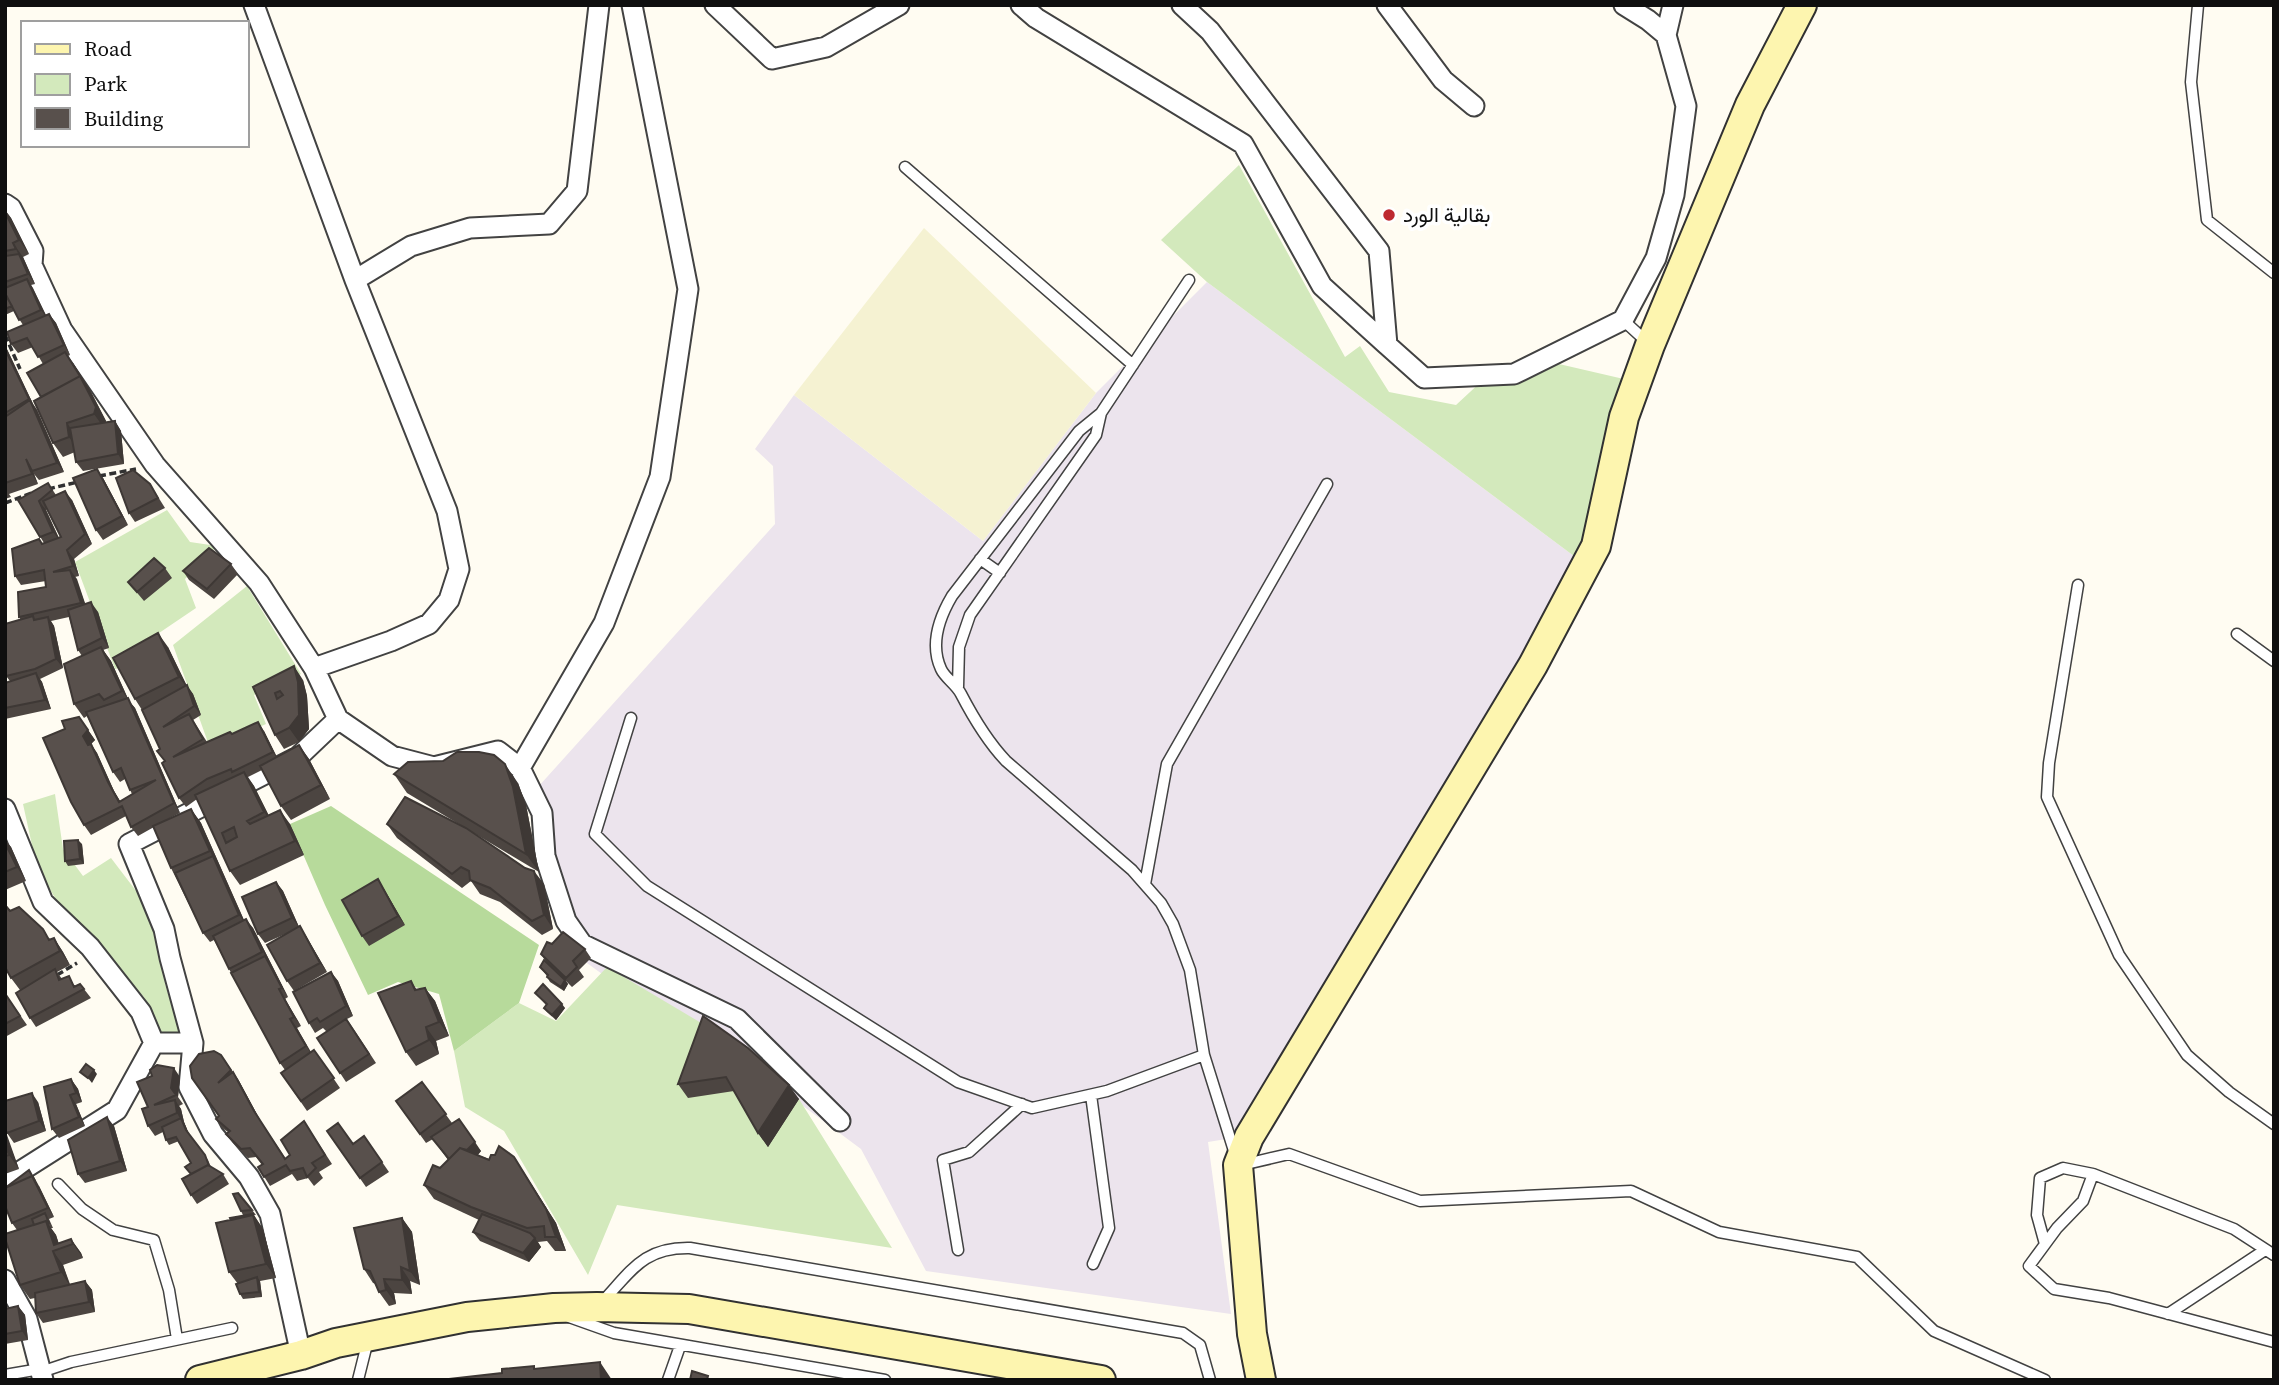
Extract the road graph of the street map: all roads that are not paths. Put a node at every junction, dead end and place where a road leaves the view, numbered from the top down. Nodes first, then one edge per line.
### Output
1 (254, 5) edge
2 (599, 5) edge
3 (632, 5) edge
4 (715, 5) edge
5 (899, 5) edge
6 (1021, 5) edge
7 (1182, 5) edge
8 (1387, 5) edge
9 (1624, 5) edge
10 (1673, 5) edge
11 (1802, 5) edge
12 (2197, 5) edge
13 (1666, 35) junction
14 (1474, 106) dead end
15 (905, 167) dead end
16 (5, 204) edge
17 (2274, 273) edge
18 (1189, 280) dead end
19 (355, 281) junction
20 (1623, 320) junction
21 (1387, 345) junction
22 (1650, 345) junction
23 (1133, 365) junction
24 (1101, 413) junction
25 (1327, 484) dead end
26 (980, 559) junction
27 (1000, 573) junction
28 (2078, 585) dead end
29 (2237, 634) dead end
30 (2274, 662) edge
31 (314, 668) junction
32 (958, 687) junction
33 (631, 718) dead end
34 (338, 719) junction
35 (520, 768) junction
36 (5, 809) edge
37 (1145, 884) junction
38 (154, 1043) junction
39 (193, 1043) junction
40 (1204, 1055) junction
41 (1090, 1095) junction
42 (1022, 1104) junction
43 (840, 1121) dead end
44 (2274, 1124) edge
45 (1238, 1166) junction
46 (2092, 1174) junction
47 (5, 1181) edge
48 (58, 1184) dead end
49 (2045, 1244) junction
50 (958, 1250) dead end
51 (2269, 1253) edge
52 (1093, 1264) dead end
53 (5, 1280) edge
54 (597, 1307) junction
55 (554, 1308) junction
56 (2168, 1314) junction
57 (232, 1328) dead end
58 (369, 1336) junction
59 (177, 1339) junction
60 (2274, 1342) edge
61 (680, 1346) junction
62 (301, 1355) junction
63 (41, 1374) edge
64 (5, 1376) edge
65 (201, 1380) edge
66 (358, 1380) edge
67 (668, 1380) edge
68 (885, 1380) edge
69 (1101, 1380) edge
70 (1210, 1380) edge
71 (1261, 1380) edge
72 (2045, 1380) edge

1 - 19 street
2 - 19 street
3 - 35 street
4 - 5 street
6 - 21 street
7 - 21 street
8 - 14 street
9 - 13 street
10 - 13 street
11 - 22 street
12 - 17 lane
13 - 20 street
15 - 23 lane
16 - 31 street
18 - 23 lane
19 - 31 street
20 - 21 street
20 - 22 lane
22 - 45 street
23 - 24 lane
24 - 26 lane
24 - 27 lane
25 - 37 lane
26 - 27 lane
26 - 32 lane
27 - 32 lane
28 - 44 lane
29 - 30 lane
31 - 34 street
32 - 37 lane
33 - 42 lane
34 - 35 street
34 - 39 street
35 - 43 street
36 - 38 street
37 - 40 lane
38 - 39 street
38 - 47 street
39 - 62 street
40 - 41 lane
40 - 45 lane
41 - 42 lane
41 - 52 lane
42 - 50 lane
45 - 71 street
45 - 72 lane
46 - 49 lane
46 - 49 lane
46 - 51 lane
48 - 59 lane
49 - 56 lane
51 - 56 lane
53 - 63 street
54 - 55 street
54 - 69 street
54 - 70 lane
55 - 58 street
55 - 61 lane
56 - 60 lane
57 - 59 lane
58 - 62 street
58 - 66 lane
59 - 63 lane
61 - 67 lane
61 - 68 lane
62 - 65 street
63 - 64 lane

